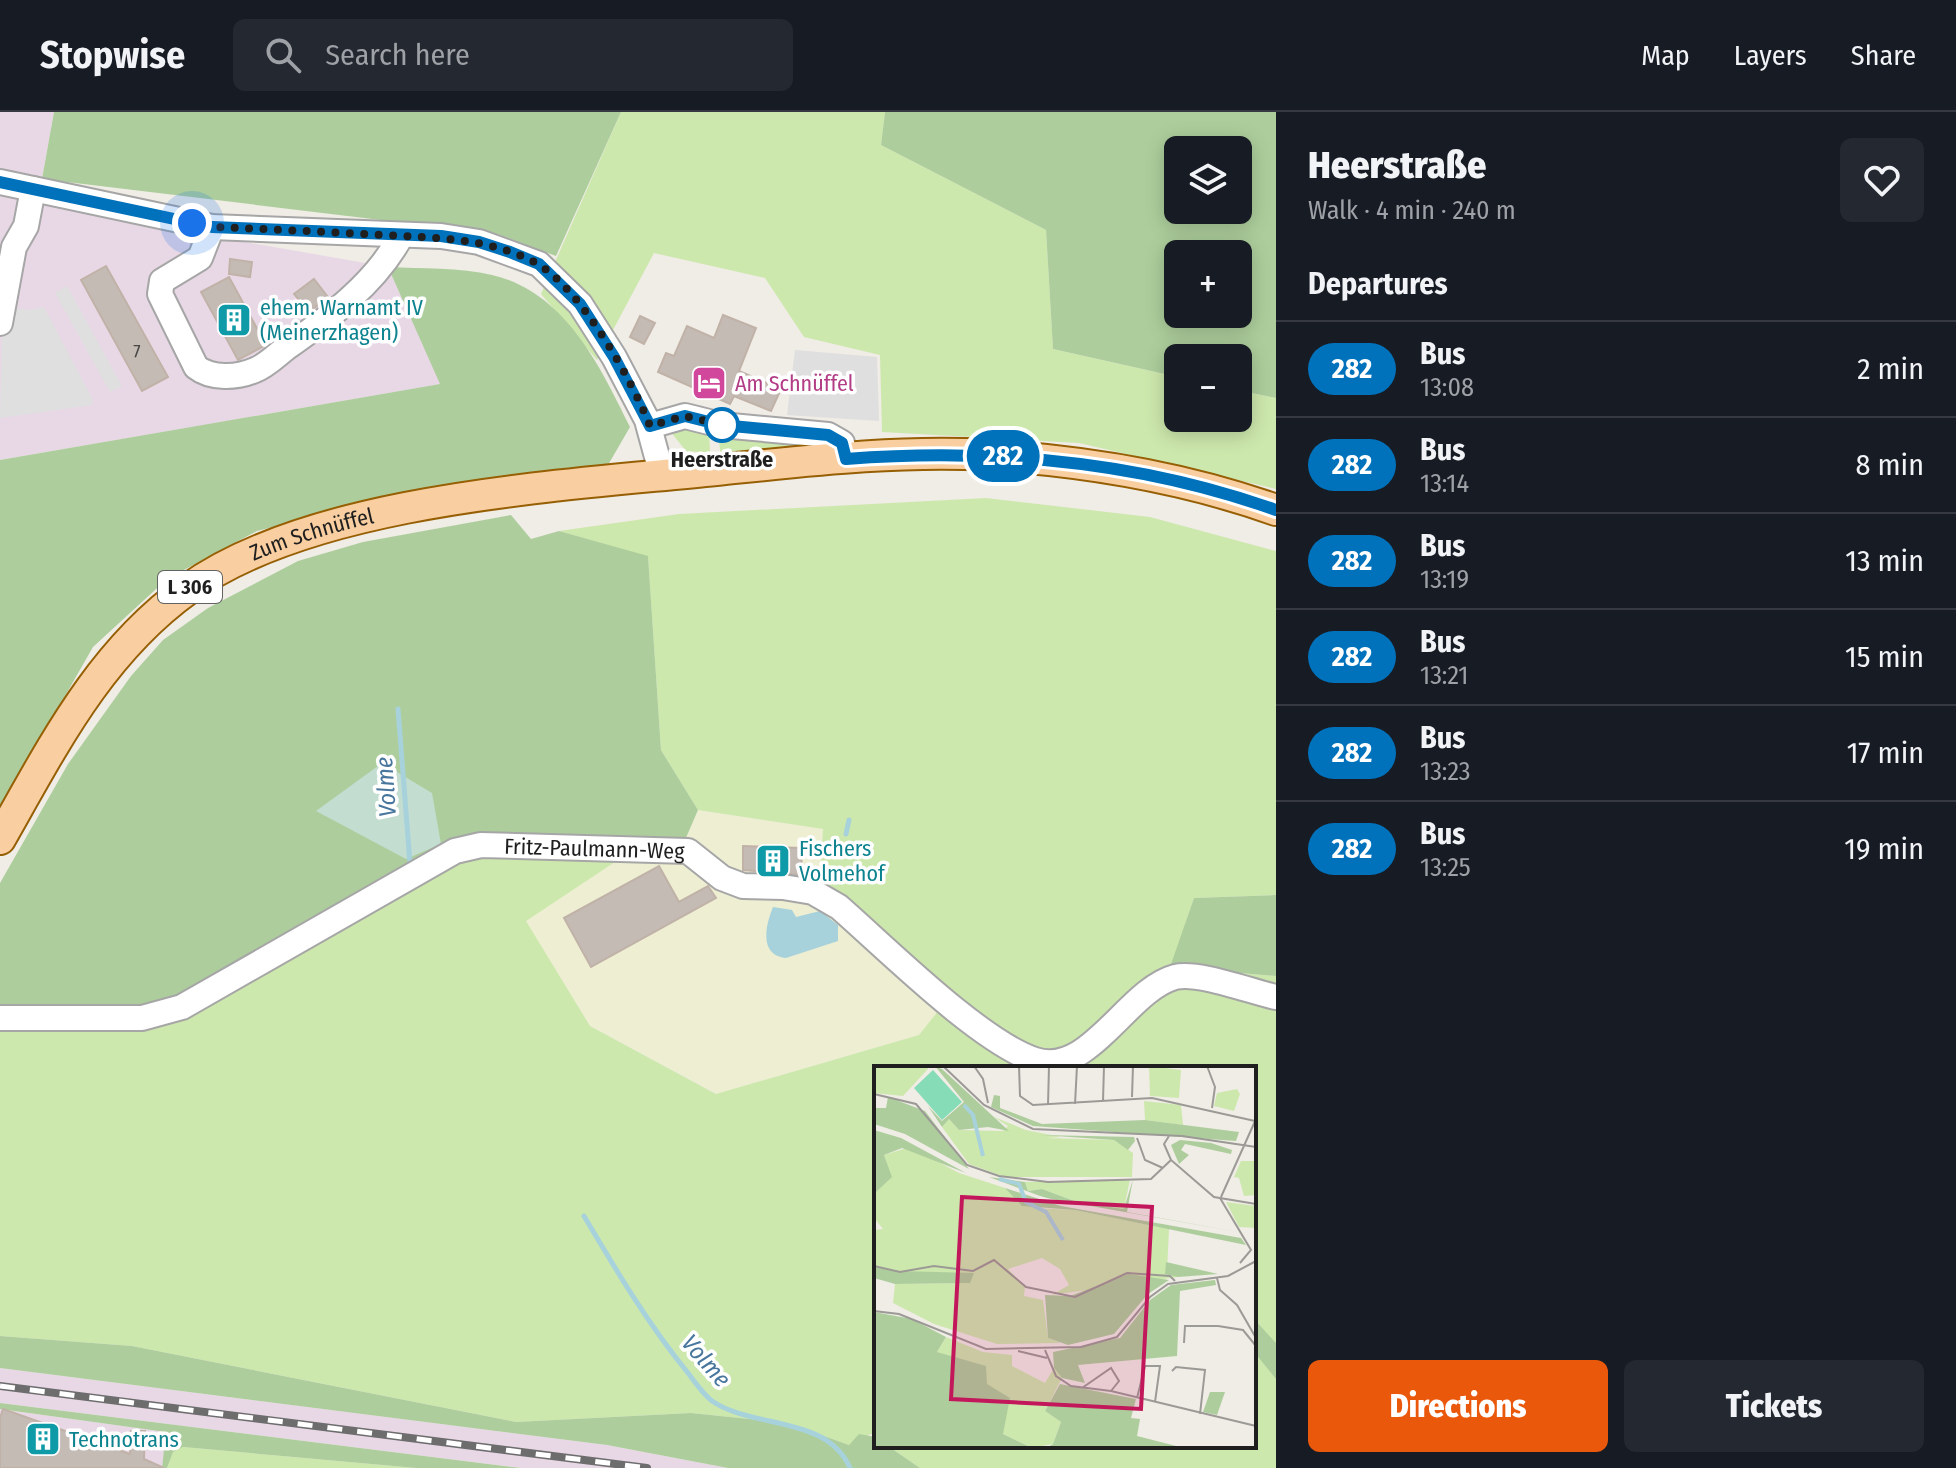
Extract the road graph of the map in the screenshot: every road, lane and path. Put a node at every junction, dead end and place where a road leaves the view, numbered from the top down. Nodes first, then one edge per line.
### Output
1 (0, 182) edge
2 (33, 189) junction
3 (212, 227) junction
4 (401, 236) junction
5 (0, 323) edge
6 (650, 426) junction
7 (846, 459) junction
8 (662, 475) junction
9 (1276, 510) edge
10 (0, 839) edge
11 (1276, 997) edge
12 (0, 1018) edge

1 - 2 street
2 - 3 street
2 - 5 street
3 - 4 street
3 - 4 street
4 - 6 street
6 - 7 street
6 - 8 street
7 - 8 main road, L 306
7 - 9 main road, L 306
8 - 10 main road, Zum Schnüffel / L 306
11 - 12 street, Fritz-Paulmann-Weg

